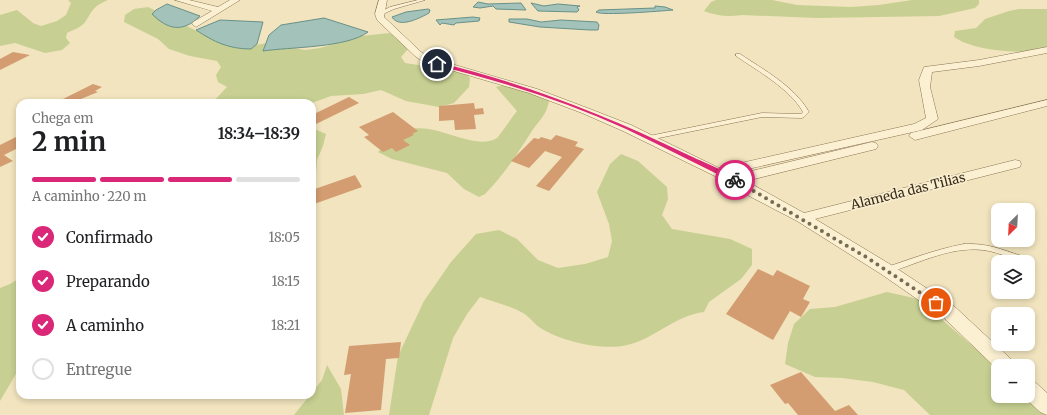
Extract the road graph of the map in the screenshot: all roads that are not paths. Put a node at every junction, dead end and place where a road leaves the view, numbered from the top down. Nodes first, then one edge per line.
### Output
1 (179, 0) edge
2 (224, 0) edge
3 (383, 0) edge
4 (423, 0) edge
5 (235, 1) edge
6 (220, 10) junction
7 (379, 14) junction
8 (196, 24) dead end
9 (1047, 50) edge
10 (738, 55) dead end
11 (1047, 103) edge
12 (649, 138) junction
13 (1015, 164) dead end
14 (717, 172) junction
15 (734, 180) junction
16 (802, 218) junction
17 (1010, 255) edge
18 (887, 270) junction
19 (999, 359) edge
20 (1035, 395) edge
21 (1047, 406) edge

1 - 6 street
2 - 5 street
3 - 7 street
4 - 7 lane
5 - 6 street
6 - 8 street
7 - 12 street
9 - 14 street
10 - 12 lane
11 - 15 street
12 - 14 street
13 - 16 street, Alameda das Tilias
14 - 15 street
15 - 16 street
16 - 18 street
17 - 18 lane
18 - 19 street
20 - 21 street

